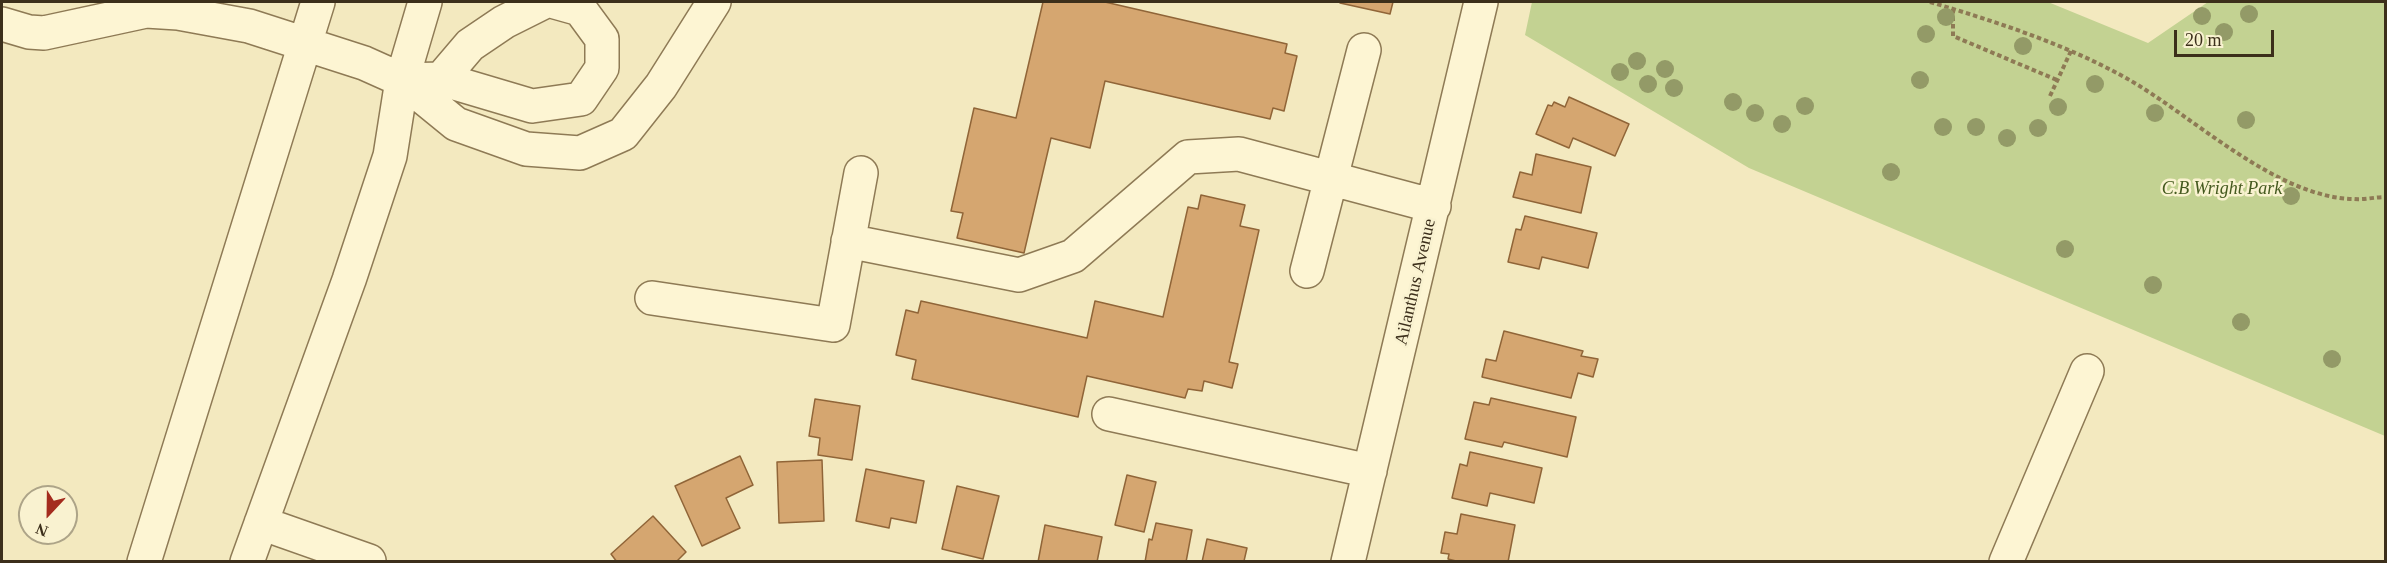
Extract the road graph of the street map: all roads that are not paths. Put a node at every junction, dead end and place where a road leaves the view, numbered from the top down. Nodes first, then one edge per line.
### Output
1 (318, 2) edge
2 (425, 2) edge
3 (544, 2) edge
4 (555, 2) edge
5 (714, 2) edge
6 (1481, 2) edge
7 (2, 24) edge
8 (306, 43) junction
9 (1364, 50) dead end
10 (441, 79) junction
11 (402, 80) junction
12 (861, 173) dead end
13 (1332, 179) junction
14 (1434, 206) junction
15 (848, 241) junction
16 (1307, 271) dead end
17 (652, 298) dead end
18 (2087, 371) dead end
19 (1109, 414) dead end
20 (1370, 471) junction
21 (261, 523) junction
22 (144, 561) edge
23 (247, 561) edge
24 (369, 561) edge
25 (1348, 561) edge
26 (2007, 561) edge

1 - 8 street
2 - 11 street
3 - 10 street
4 - 10 street
5 - 11 street
6 - 14 street, Ailanthus Avenue
7 - 8 street
8 - 11 street
8 - 22 street
9 - 13 street
10 - 11 street
11 - 21 street
12 - 15 street
13 - 14 street
13 - 15 street
13 - 16 street
14 - 20 street, Ailanthus Avenue
15 - 17 street
18 - 26 street
19 - 20 street
20 - 25 street, Ailanthus Avenue
21 - 23 street
21 - 24 street

